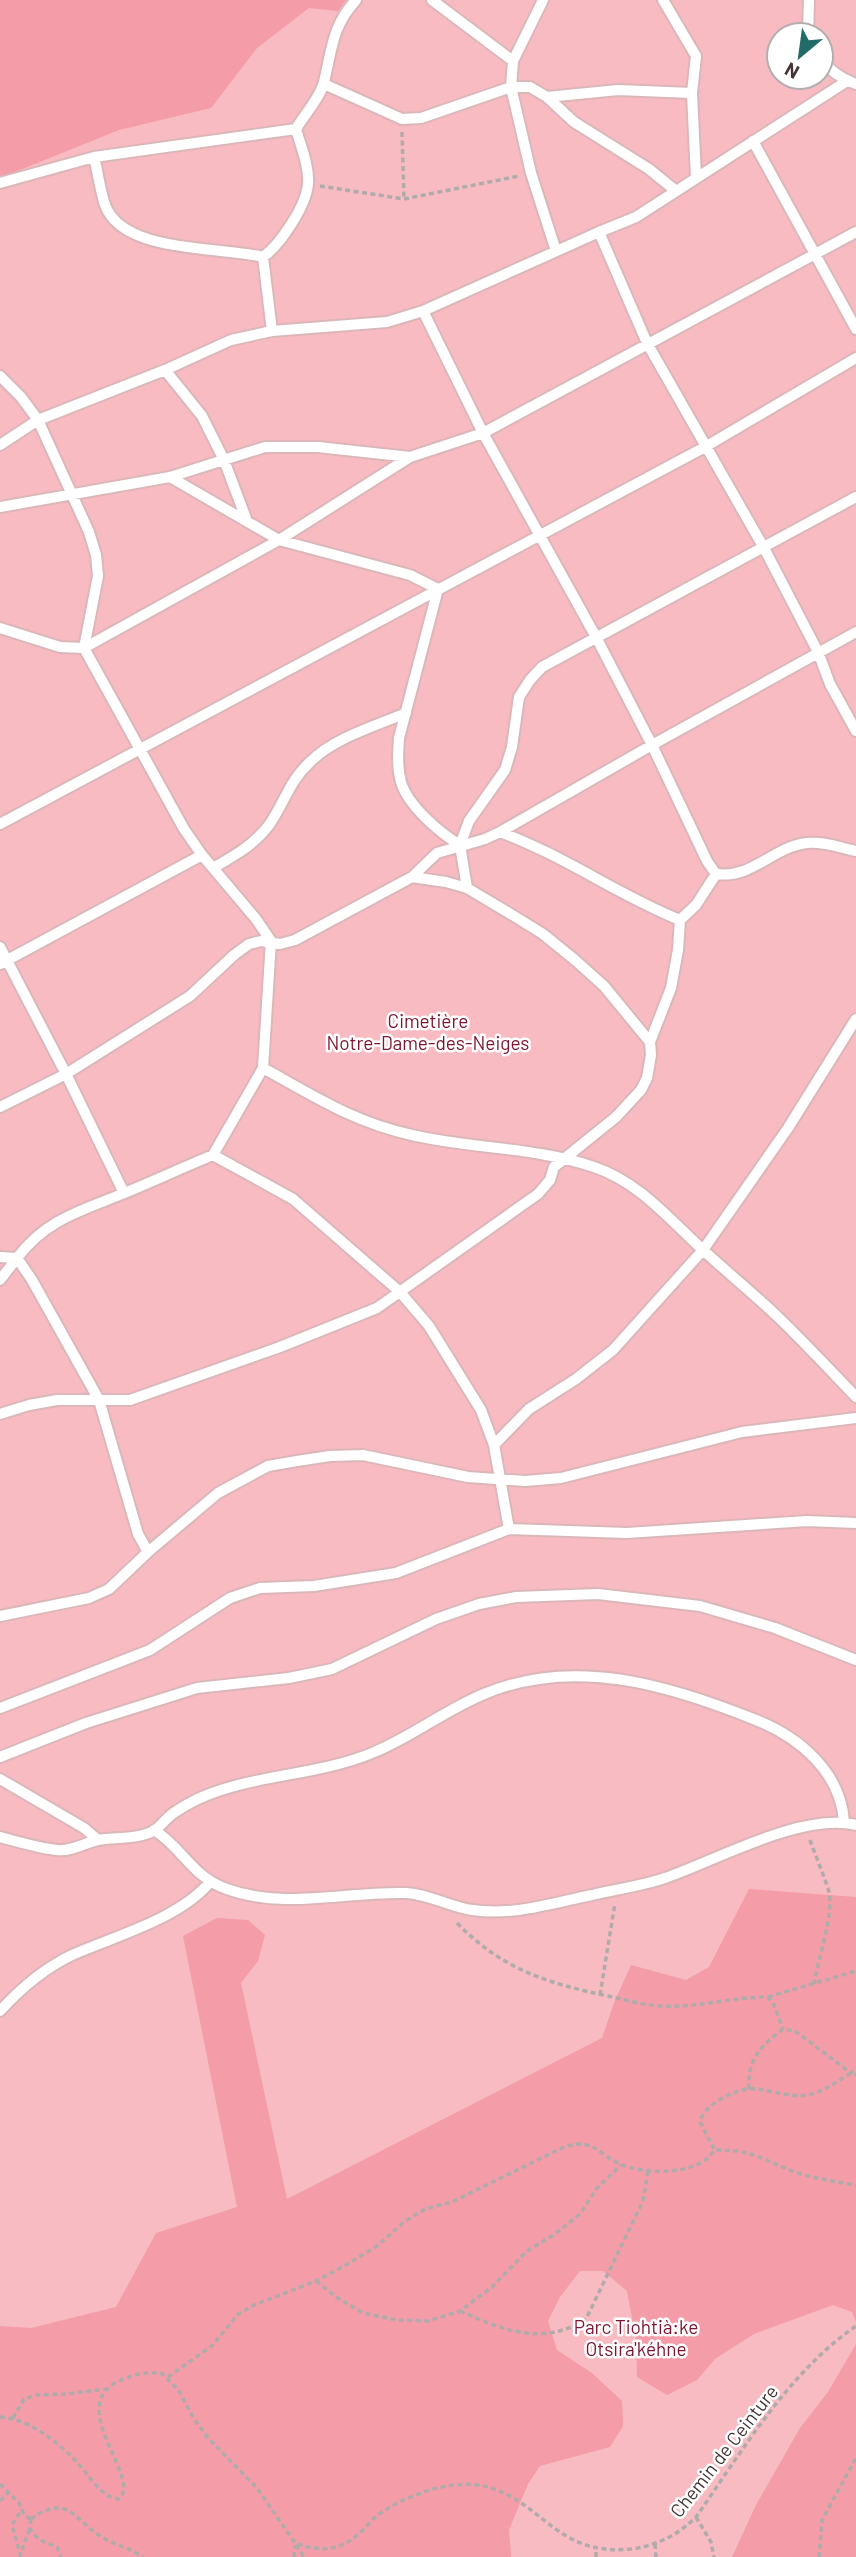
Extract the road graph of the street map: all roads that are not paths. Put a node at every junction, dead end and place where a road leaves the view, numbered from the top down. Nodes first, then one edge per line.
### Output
1 (356, 0) edge
2 (432, 0) edge
3 (543, 0) edge
4 (663, 0) edge
5 (809, 0) edge
6 (808, 21) edge
7 (513, 61) junction
8 (835, 72) edge
9 (852, 82) edge
10 (324, 84) junction
11 (511, 87) junction
12 (692, 93) junction
13 (547, 97) junction
14 (296, 130) junction
15 (753, 141) junction
16 (94, 157) junction
17 (696, 178) junction
18 (0, 183) edge
19 (676, 191) junction
20 (599, 232) junction
21 (856, 232) edge
22 (556, 251) junction
23 (813, 253) junction
24 (263, 257) junction
25 (423, 311) junction
26 (856, 329) edge
27 (271, 331) junction
28 (647, 343) junction
29 (856, 358) edge
30 (165, 370) junction
31 (0, 376) edge
32 (38, 420) junction
33 (483, 433) junction
34 (0, 445) edge
35 (705, 447) junction
36 (410, 457) junction
37 (224, 460) junction
38 (170, 477) junction
39 (73, 494) junction
40 (856, 497) edge
41 (0, 507) edge
42 (247, 521) junction
43 (538, 535) junction
44 (279, 540) junction
45 (764, 548) junction
46 (438, 589) junction
47 (0, 628) edge
48 (856, 632) edge
49 (596, 637) junction
50 (84, 648) junction
51 (818, 652) junction
52 (406, 713) junction
53 (856, 731) edge
54 (652, 745) junction
55 (139, 749) junction
56 (0, 824) edge
57 (500, 832) junction
58 (460, 845) junction
59 (856, 851) edge
60 (201, 855) junction
61 (213, 868) junction
62 (716, 874) junction
63 (412, 877) junction
64 (467, 888) junction
65 (680, 920) junction
66 (271, 942) junction
67 (0, 947) edge
68 (3, 962) edge
69 (856, 1019) edge
70 (650, 1042) junction
71 (263, 1068) junction
72 (66, 1074) junction
73 (0, 1107) edge
74 (213, 1155) junction
75 (564, 1159) junction
76 (124, 1193) junction
77 (703, 1250) junction
78 (0, 1256) edge
79 (17, 1258) junction
80 (0, 1280) edge
81 (400, 1292) junction
82 (856, 1397) edge
83 (99, 1400) junction
84 (0, 1414) edge
85 (856, 1418) edge
86 (494, 1445) junction
87 (500, 1480) junction
88 (856, 1522) edge
89 (509, 1529) junction
90 (148, 1552) junction
91 (0, 1616) edge
92 (856, 1660) edge
93 (0, 1708) edge
94 (0, 1757) edge
95 (0, 1779) edge
96 (844, 1822) junction
97 (856, 1825) edge
98 (154, 1830) junction
99 (0, 1837) edge
100 (99, 1840) junction
101 (210, 1882) junction
102 (0, 2011) edge

1 - 10 lane
2 - 7 lane
3 - 7 lane
4 - 12 lane
5 - 6 lane
7 - 11 lane
8 - 9 lane
9 - 15 lane
10 - 11 lane
10 - 14 lane
11 - 13 lane
11 - 22 lane
12 - 13 lane
12 - 17 lane
13 - 19 lane
14 - 16 lane
14 - 24 lane
15 - 17 lane
15 - 23 lane
16 - 18 lane
16 - 24 lane
17 - 19 lane
19 - 20 lane
20 - 22 lane
20 - 28 lane
21 - 23 lane
22 - 25 lane
23 - 26 lane
23 - 28 lane
24 - 27 lane
25 - 27 lane
25 - 33 lane
27 - 30 lane
28 - 33 lane
28 - 35 lane
29 - 35 lane
30 - 32 lane
30 - 37 lane
31 - 32 lane
32 - 34 lane
32 - 39 lane
33 - 36 lane
33 - 43 lane
35 - 43 lane
35 - 45 lane
36 - 37 lane
36 - 44 lane
37 - 38 lane
37 - 42 lane
38 - 39 lane
38 - 42 lane
39 - 41 lane
39 - 50 lane
40 - 45 lane
42 - 44 lane
43 - 46 lane
43 - 49 lane
44 - 46 lane
44 - 50 lane
45 - 49 lane
45 - 51 lane
46 - 52 lane
46 - 55 lane
47 - 50 lane
48 - 51 lane
49 - 54 lane
49 - 58 lane
50 - 55 lane
51 - 53 lane
51 - 54 lane
52 - 58 lane
52 - 61 lane
54 - 57 lane
54 - 62 lane
55 - 56 lane
55 - 60 lane
57 - 58 lane
57 - 65 lane
58 - 63 lane
58 - 64 lane
59 - 62 lane
60 - 61 lane
60 - 68 lane
61 - 66 lane
62 - 65 lane
63 - 64 lane
63 - 66 lane
64 - 70 lane
65 - 70 lane
66 - 71 lane
66 - 72 lane
67 - 68 lane
68 - 72 lane
69 - 77 lane
70 - 75 lane
71 - 74 lane
71 - 75 lane
72 - 73 lane
72 - 76 lane
74 - 76 lane
74 - 81 lane
75 - 77 lane
75 - 81 lane
76 - 79 lane
77 - 82 lane
77 - 86 lane
78 - 79 lane
79 - 80 lane
79 - 83 lane
81 - 83 lane
81 - 86 lane
83 - 84 lane
83 - 90 lane
85 - 87 lane
86 - 87 lane
87 - 89 lane
87 - 90 lane
88 - 89 lane
89 - 93 lane
90 - 91 lane
92 - 94 lane
95 - 100 lane
96 - 97 lane
96 - 98 lane
96 - 101 lane
98 - 100 lane
98 - 101 lane
99 - 100 lane
101 - 102 lane

